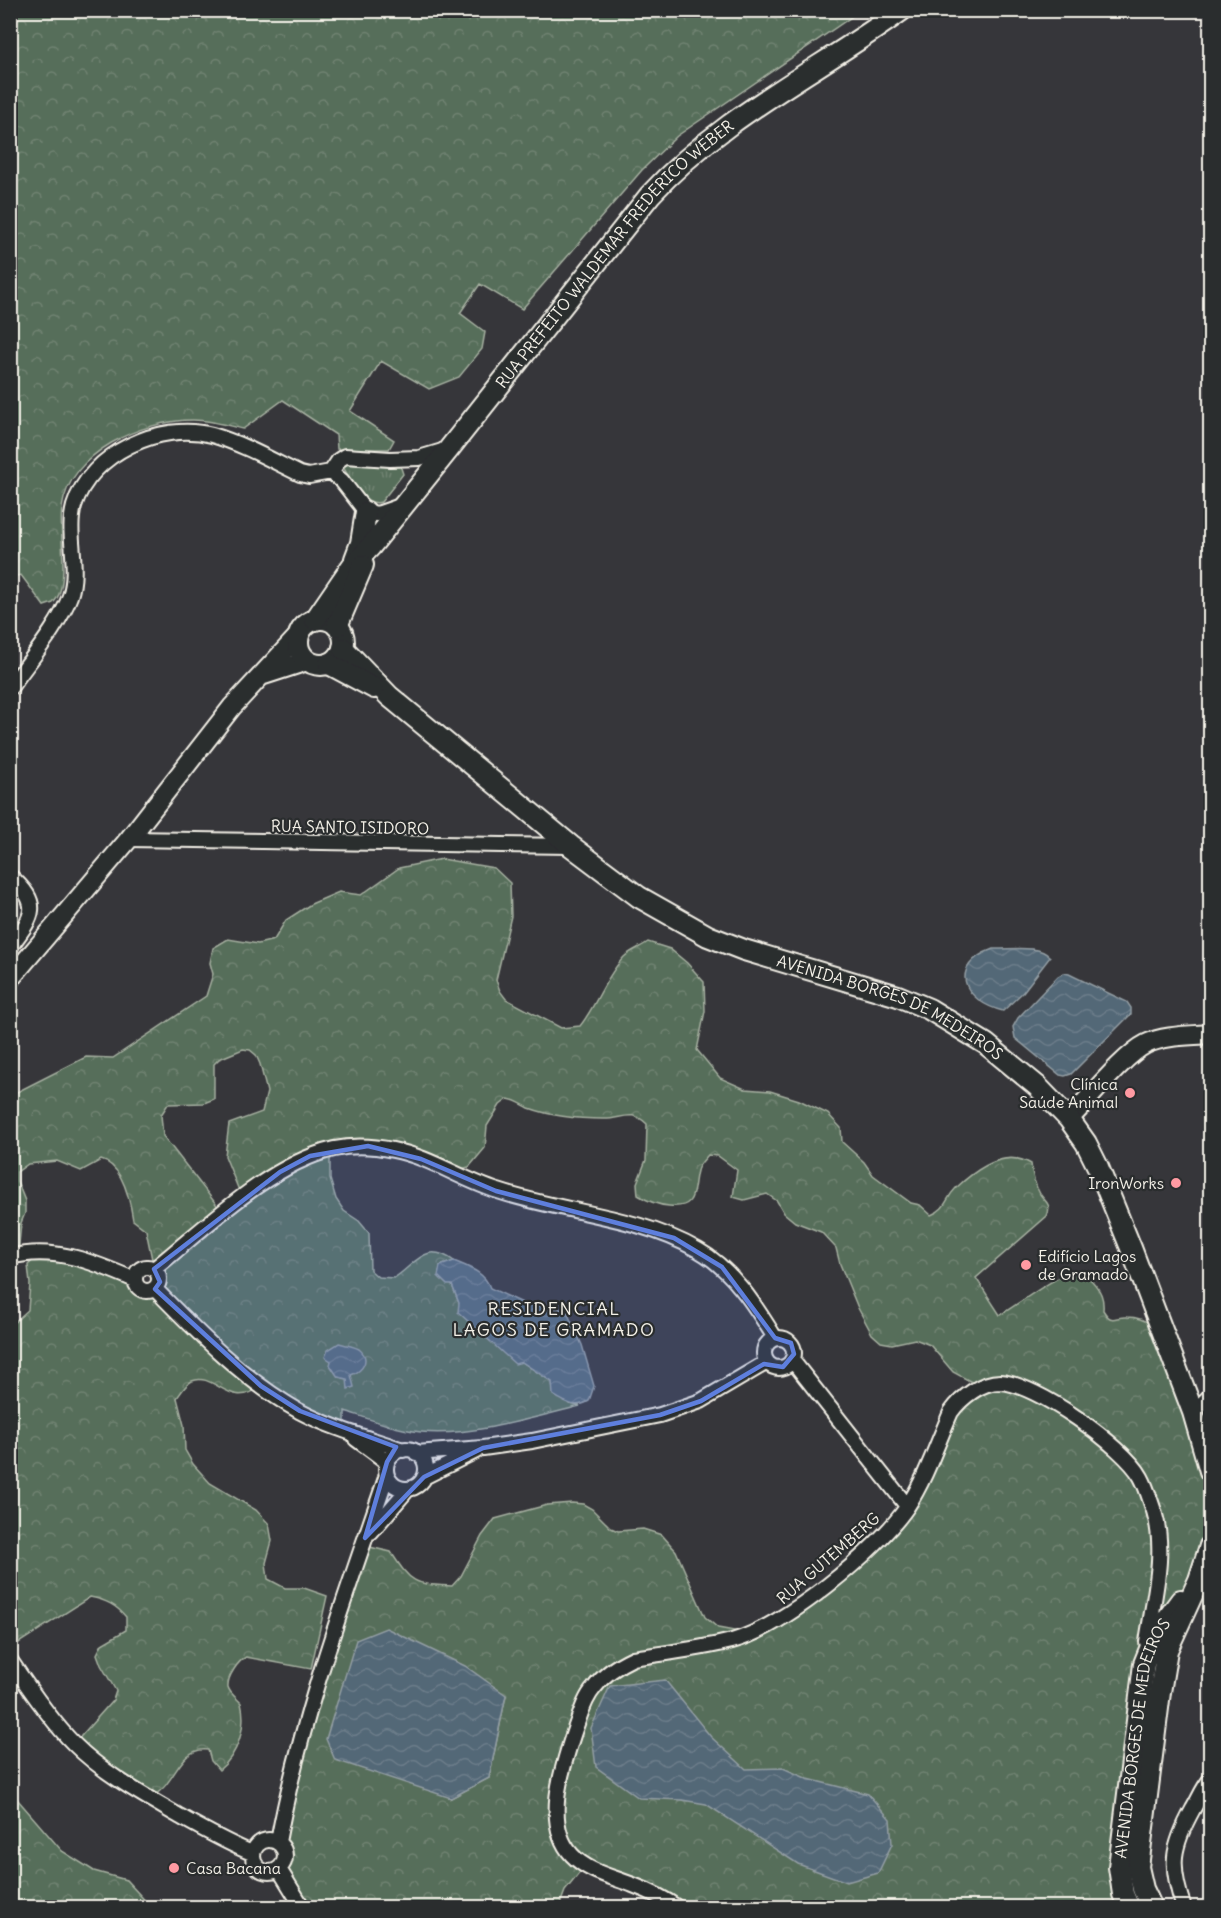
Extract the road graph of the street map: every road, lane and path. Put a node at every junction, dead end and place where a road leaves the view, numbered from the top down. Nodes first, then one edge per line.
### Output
1 (894, 14) edge
2 (449, 449) junction
3 (331, 472) junction
4 (403, 505) junction
5 (366, 512) junction
6 (371, 546) junction
7 (352, 566) junction
8 (315, 620) junction
9 (337, 626) junction
10 (299, 634) junction
11 (343, 648) junction
12 (307, 661) junction
13 (329, 664) junction
14 (262, 675) junction
15 (10, 688) edge
16 (389, 696) junction
17 (129, 839) junction
18 (570, 846) junction
19 (10, 876) edge
20 (10, 946) edge
21 (10, 979) edge
22 (1210, 1034) edge
23 (1069, 1119) junction
24 (10, 1257) edge
25 (154, 1269) junction
26 (135, 1280) junction
27 (155, 1289) junction
28 (774, 1338) junction
29 (792, 1360) junction
30 (767, 1362) junction
31 (1210, 1396) edge
32 (1193, 1412) junction
33 (345, 1430) junction
34 (483, 1448) junction
35 (410, 1451) junction
36 (387, 1468) junction
37 (1210, 1471) edge
38 (424, 1477) junction
39 (408, 1489) junction
40 (907, 1506) junction
41 (365, 1538) junction
42 (1210, 1546) edge
43 (1198, 1580) junction
44 (1153, 1627) junction
45 (10, 1660) edge
46 (1164, 1668) junction
47 (1210, 1780) edge
48 (278, 1842) junction
49 (252, 1853) junction
50 (279, 1869) junction
51 (303, 1908) edge
52 (678, 1908) edge
53 (1129, 1908) edge
54 (1152, 1908) edge
55 (1184, 1908) edge

1 - 2 main road, RUA PREFEITO WALDEMAR FREDERICO WEBER
2 - 3 street
2 - 4 main road, RUA PREFEITO WALDEMAR FREDERICO WEBER
3 - 5 street
3 - 15 street
4 - 5 street
4 - 6 main road, RUA PREFEITO WALDEMAR FREDERICO WEBER
5 - 7 main road
6 - 7 main road, RUA PREFEITO WALDEMAR FREDERICO WEBER
6 - 9 main road, RUA PREFEITO WALDEMAR FREDERICO WEBER
7 - 8 main road, RUA PREFEITO WALDEMAR FREDERICO WEBER
8 - 9 main road
8 - 10 main road
9 - 11 main road
10 - 12 main road
10 - 14 street
11 - 13 main road
11 - 16 main road, AVENIDA BORGES DE MEDEIROS
12 - 13 main road
12 - 14 street
13 - 16 main road, AVENIDA BORGES DE MEDEIROS
14 - 17 street
16 - 18 main road, AVENIDA BORGES DE MEDEIROS
17 - 18 street, RUA SANTO ISIDORO
17 - 21 street
18 - 23 main road, AVENIDA BORGES DE MEDEIROS
19 - 20 street
22 - 23 street
23 - 32 main road, AVENIDA BORGES DE MEDEIROS
24 - 26 street
25 - 26 street
25 - 27 street
25 - 28 street
26 - 27 street
27 - 33 street
28 - 29 street
28 - 30 street
29 - 30 street
29 - 40 street
30 - 34 street
31 - 32 street
32 - 37 main road, AVENIDA BORGES DE MEDEIROS
33 - 35 street
33 - 36 street
34 - 35 street
34 - 38 street
35 - 36 street
35 - 38 street
36 - 39 street
36 - 41 street
38 - 39 street
39 - 41 street
40 - 44 street, RUA GUTEMBERG
40 - 52 street, RUA GUTEMBERG
41 - 48 street
42 - 43 main road, AVENIDA BORGES DE MEDEIROS
43 - 44 main road, AVENIDA BORGES DE MEDEIROS
43 - 46 main road, AVENIDA BORGES DE MEDEIROS
44 - 46 main road
44 - 53 main road, AVENIDA BORGES DE MEDEIROS
45 - 49 street
46 - 54 main road, AVENIDA BORGES DE MEDEIROS
47 - 55 street
48 - 49 street
48 - 50 street
49 - 50 street
50 - 51 street

